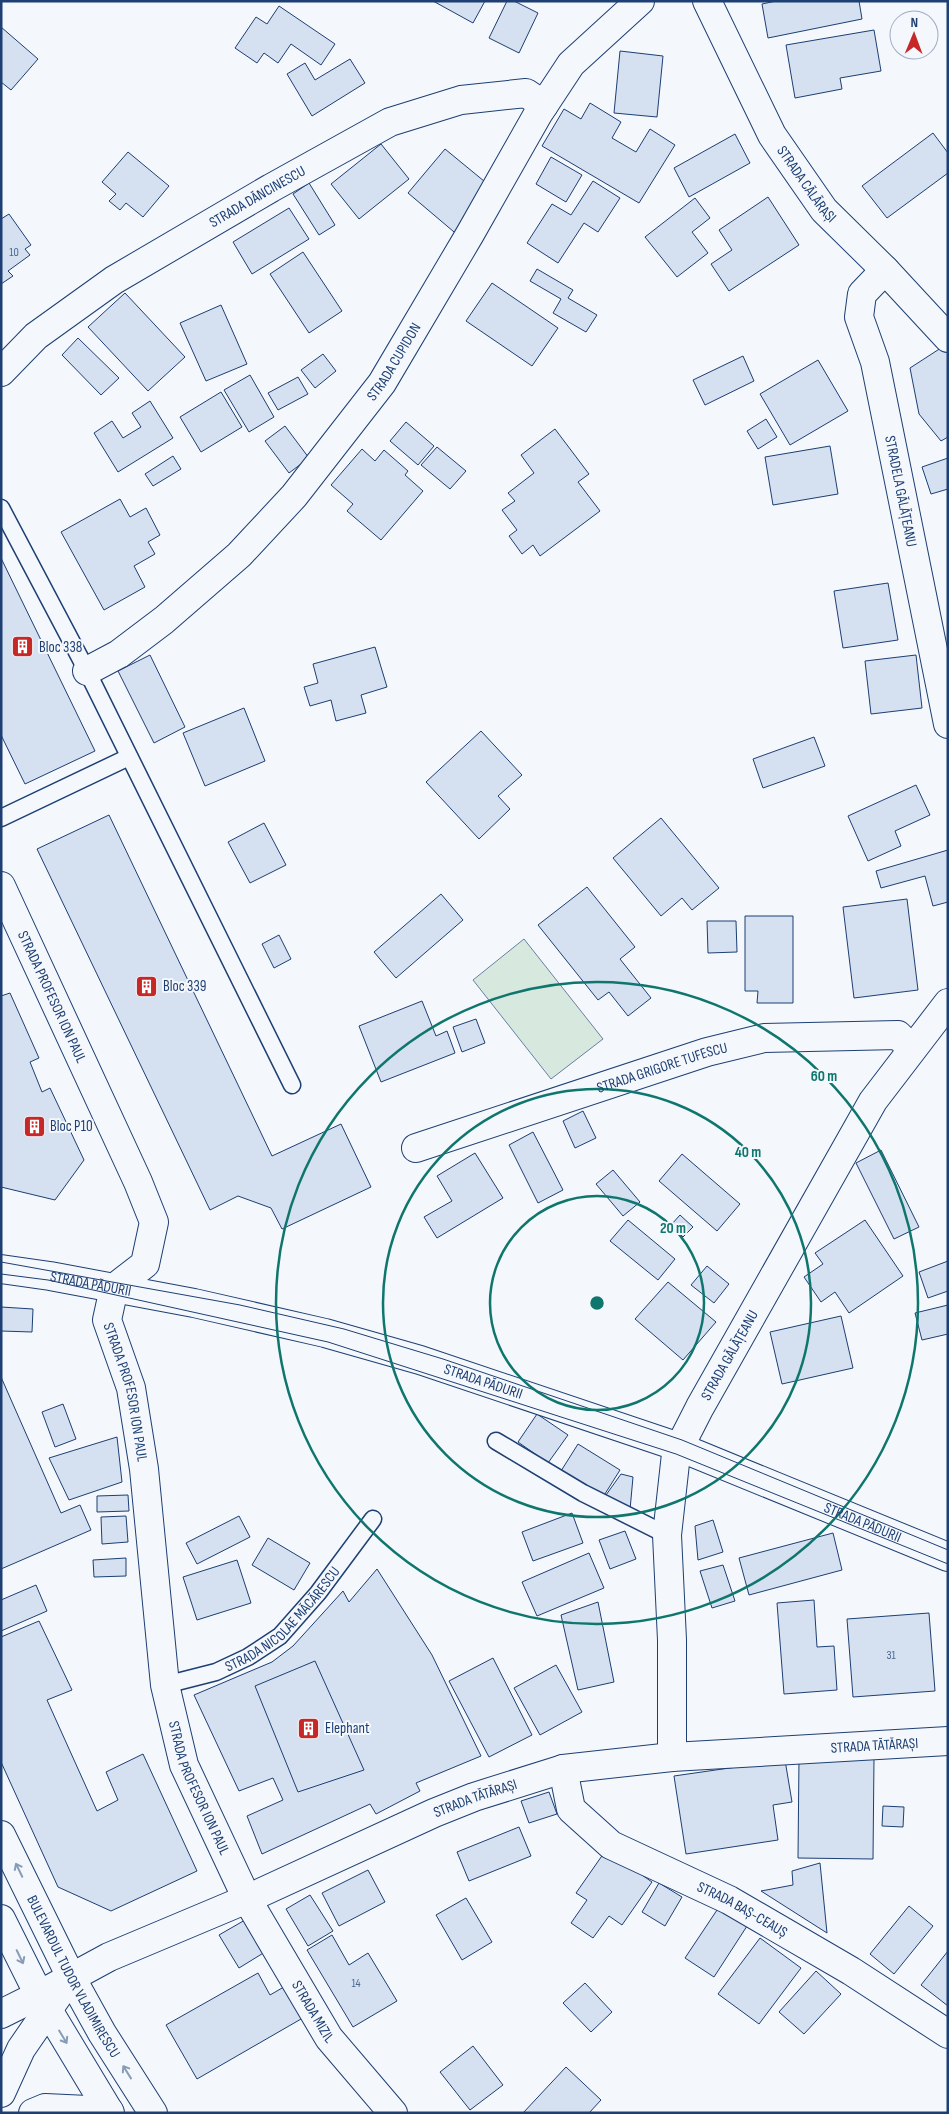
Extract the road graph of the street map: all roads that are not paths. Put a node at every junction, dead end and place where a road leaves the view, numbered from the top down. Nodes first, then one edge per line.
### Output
1 (640, 1) edge
2 (707, 1) edge
3 (544, 106) junction
4 (885, 270) junction
5 (948, 338) edge
6 (1, 372) edge
7 (1, 508) edge
8 (87, 671) junction
9 (948, 724) edge
10 (129, 757) junction
11 (1, 818) edge
12 (1, 886) edge
13 (948, 1003) edge
14 (912, 1049) junction
15 (292, 1085) dead end
16 (416, 1148) dead end
17 (1, 1269) edge
18 (114, 1288) junction
19 (496, 1440) dead end
20 (679, 1447) junction
21 (374, 1519) dead end
22 (667, 1535) junction
23 (948, 1557) edge
24 (165, 1685) junction
25 (948, 1741) edge
26 (672, 1757) junction
27 (563, 1769) junction
28 (1, 1835) edge
29 (247, 1899) junction
30 (1, 1919) edge
31 (71, 1977) junction
32 (43, 2003) junction
33 (1, 2014) edge
34 (948, 2034) edge
35 (1, 2093) edge
36 (109, 2112) edge
37 (33, 2113) edge
38 (153, 2113) edge
39 (394, 2113) edge

1 - 3 street, STRADA CUPIDON
2 - 4 street, STRADA CĂLĂRAȘI
3 - 6 street, STRADA DĂNCINESCU
3 - 8 street, STRADA CUPIDON
4 - 5 street, STRADA CĂLĂRAȘI
4 - 9 street, STRADELA GĂLĂȚEANU
7 - 8 lane
8 - 10 lane
10 - 11 lane
10 - 15 lane
12 - 18 street, STRADA PROFESOR ION PAUL
13 - 14 street, STRADA GĂLĂȚEANU
14 - 16 street, STRADA GRIGORE TUFESCU
14 - 20 street, STRADA GĂLĂȚEANU
17 - 18 street, STRADA PĂDURII
18 - 20 street, STRADA PĂDURII
18 - 24 street, STRADA PROFESOR ION PAUL
19 - 22 lane
20 - 22 street, STRADA GĂLĂȚEANU
20 - 23 street, STRADA PĂDURII
21 - 24 lane, STRADA NICOLAE MĂCĂRESCU
22 - 26 street, STRADA GĂLĂȚEANU
24 - 29 street, STRADA PROFESOR ION PAUL
25 - 26 street, STRADA TĂTĂRAȘI
26 - 27 street, STRADA TĂTĂRAȘI
27 - 29 street, STRADA TĂTĂRAȘI
27 - 34 street, STRADA BAȘ-CEAUȘ
31 -> 28 street, BULEVARDUL TUDOR VLADIMIRESCU
29 - 31 street, STRADA TĂTĂRAȘI
29 - 39 street, STRADA MIZIL
30 -> 32 street
31 - 32 street, STRADA TĂTĂRAȘI
38 -> 31 street, BULEVARDUL TUDOR VLADIMIRESCU
32 - 33 street, STRADA TĂTĂRAȘI
32 - 35 street
32 -> 36 street
36 - 37 street

